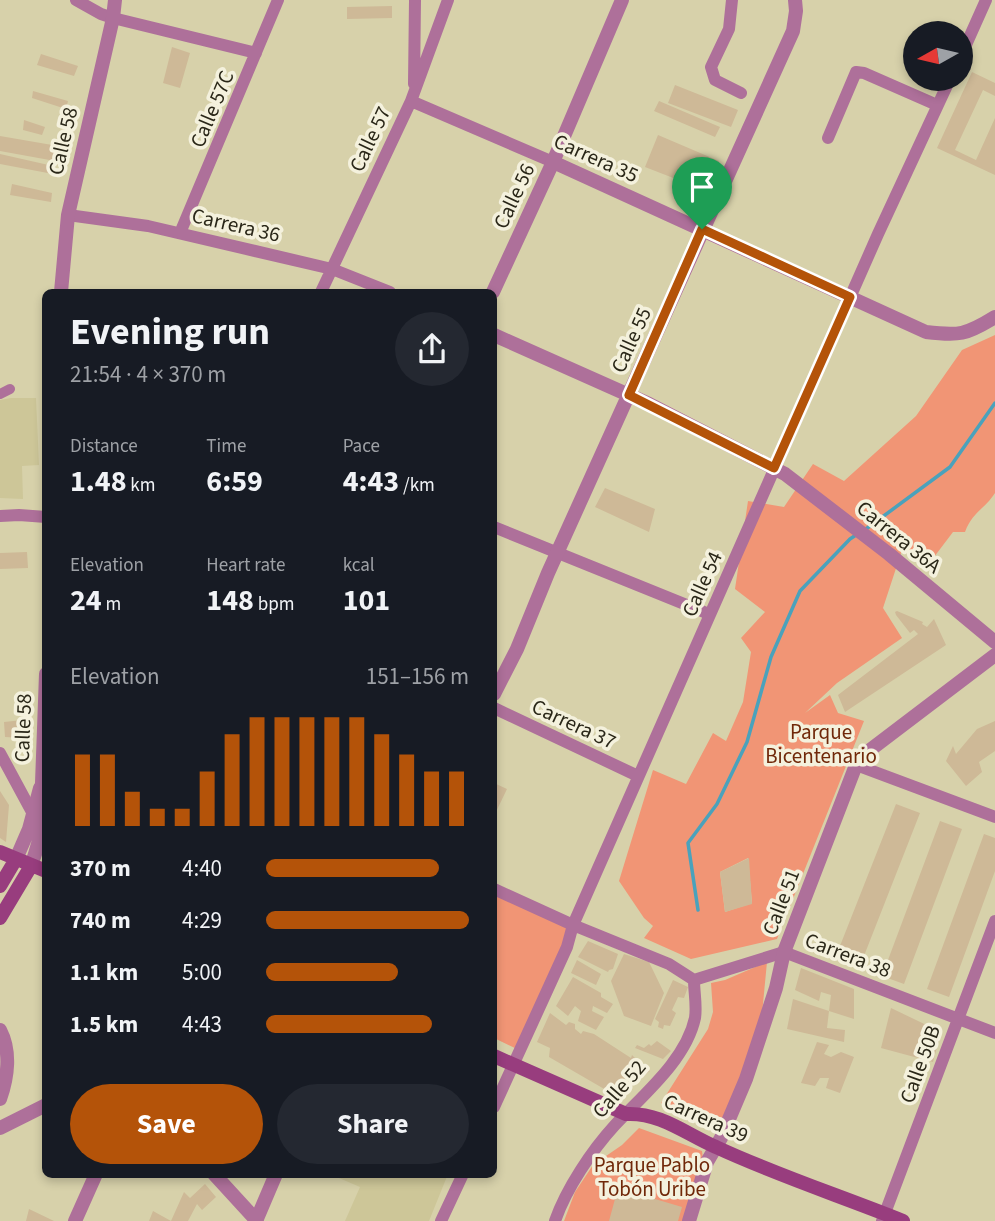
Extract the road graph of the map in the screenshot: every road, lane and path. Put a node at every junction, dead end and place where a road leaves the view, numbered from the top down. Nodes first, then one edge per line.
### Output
1 (75, 0) edge
2 (115, 0) edge
3 (278, 0) edge
4 (415, 0) edge
5 (448, 0) edge
6 (622, 0) edge
7 (732, 0) edge
8 (795, 0) edge
9 (986, 0) edge
10 (113, 18) junction
11 (973, 29) edge
12 (256, 52) junction
13 (944, 91) edge
14 (741, 93) dead end
15 (413, 97) junction
16 (937, 105) junction
17 (828, 138) dead end
18 (553, 162) junction
19 (68, 215) junction
20 (702, 229) junction
21 (180, 233) junction
22 (332, 269) junction
23 (61, 289) edge
24 (322, 289) edge
25 (382, 289) edge
26 (494, 289) edge
27 (850, 297) junction
28 (995, 317) edge
29 (497, 336) edge
30 (10, 389) dead end
31 (0, 394) edge
32 (629, 395) junction
33 (774, 468) junction
34 (0, 516) edge
35 (42, 517) edge
36 (497, 528) edge
37 (557, 553) junction
38 (709, 614) junction
39 (995, 642) edge
40 (995, 655) edge
41 (497, 688) edge
42 (497, 709) edge
43 (0, 753) edge
44 (856, 765) junction
45 (638, 776) junction
46 (42, 783) edge
47 (33, 814) junction
48 (995, 817) edge
49 (42, 830) edge
50 (0, 852) edge
51 (16, 859) junction
52 (31, 866) junction
53 (42, 870) edge
54 (0, 886) edge
55 (497, 890) edge
56 (0, 918) edge
57 (995, 921) edge
58 (573, 925) junction
59 (785, 952) junction
60 (694, 980) junction
61 (958, 1018) junction
62 (0, 1030) edge
63 (995, 1033) edge
64 (497, 1057) edge
65 (513, 1065) junction
66 (0, 1099) edge
67 (497, 1100) edge
68 (42, 1107) edge
69 (626, 1114) junction
70 (0, 1128) edge
71 (716, 1147) junction
72 (94, 1178) edge
73 (218, 1178) edge
74 (274, 1178) edge
75 (461, 1178) edge
76 (883, 1217) edge
77 (444, 1220) edge
78 (75, 1221) edge
79 (256, 1221) edge
80 (555, 1221) edge
81 (689, 1221) edge
82 (903, 1221) edge

1 - 10 street
2 - 10 street, Calle 58
3 - 12 street, Calle 57C
4 - 15 street
5 - 15 street, Calle 57
6 - 18 street, Calle 56
7 - 14 street
8 - 20 street, Calle 55
9 - 11 street
10 - 12 street
10 - 19 street, Calle 58
12 - 21 street, Calle 57C
13 - 16 street, Calle 54
15 - 18 street, Carrera 35
15 - 22 street, Calle 57
16 - 17 street
16 - 27 street, Calle 54
18 - 20 street, Carrera 35
18 - 26 street, Calle 56
19 - 21 street, Carrera 36
19 - 23 street, Calle 58
20 - 27 street, Carrera 35
20 - 32 street, Calle 55
21 - 22 street, Carrera 36
22 - 24 street, Calle 57
22 - 25 street, Carrera 36
27 - 28 street, Carrera 35
27 - 33 street, Calle 54
29 - 32 street
30 - 31 street
32 - 33 street
32 - 37 street, Calle 55
33 - 38 street, Calle 54
33 - 39 street, Carrera 36A
34 - 35 street
36 - 37 street
37 - 38 street
37 - 41 street, Calle 55
38 - 45 street, Calle 54
40 - 44 street, Calle 51
42 - 45 street, Carrera 37
43 - 47 street
44 - 48 street
44 - 59 street, Calle 51
45 - 58 street, Calle 54
46 - 47 street, Calle 58
47 - 51 street, Calle 58
49 - 52 street, Calle 58
50 - 51 main road
51 - 52 main road
51 - 54 main road, Calle 58
52 - 53 main road
52 - 56 main road, Calle 58
55 - 58 street
57 - 61 street, Calle 50B
58 - 60 street
58 - 65 street, Calle 54
59 - 60 street, Carrera 38
59 - 61 street, Carrera 38
59 - 71 street, Calle 51
60 - 69 street, Calle 52
61 - 63 street, Carrera 38
61 - 76 street, Calle 50B
62 - 66 street
64 - 65 main road, Carrera 39
65 - 67 street, Calle 54
65 - 69 main road, Carrera 39
68 - 70 street
69 - 71 main road, Carrera 39
69 - 80 street, Calle 52
71 - 76 main road, Carrera 39
71 - 81 street, Calle 51
72 - 78 street
73 - 79 street
74 - 79 street
75 - 77 street
76 - 82 main road, Carrera 39

